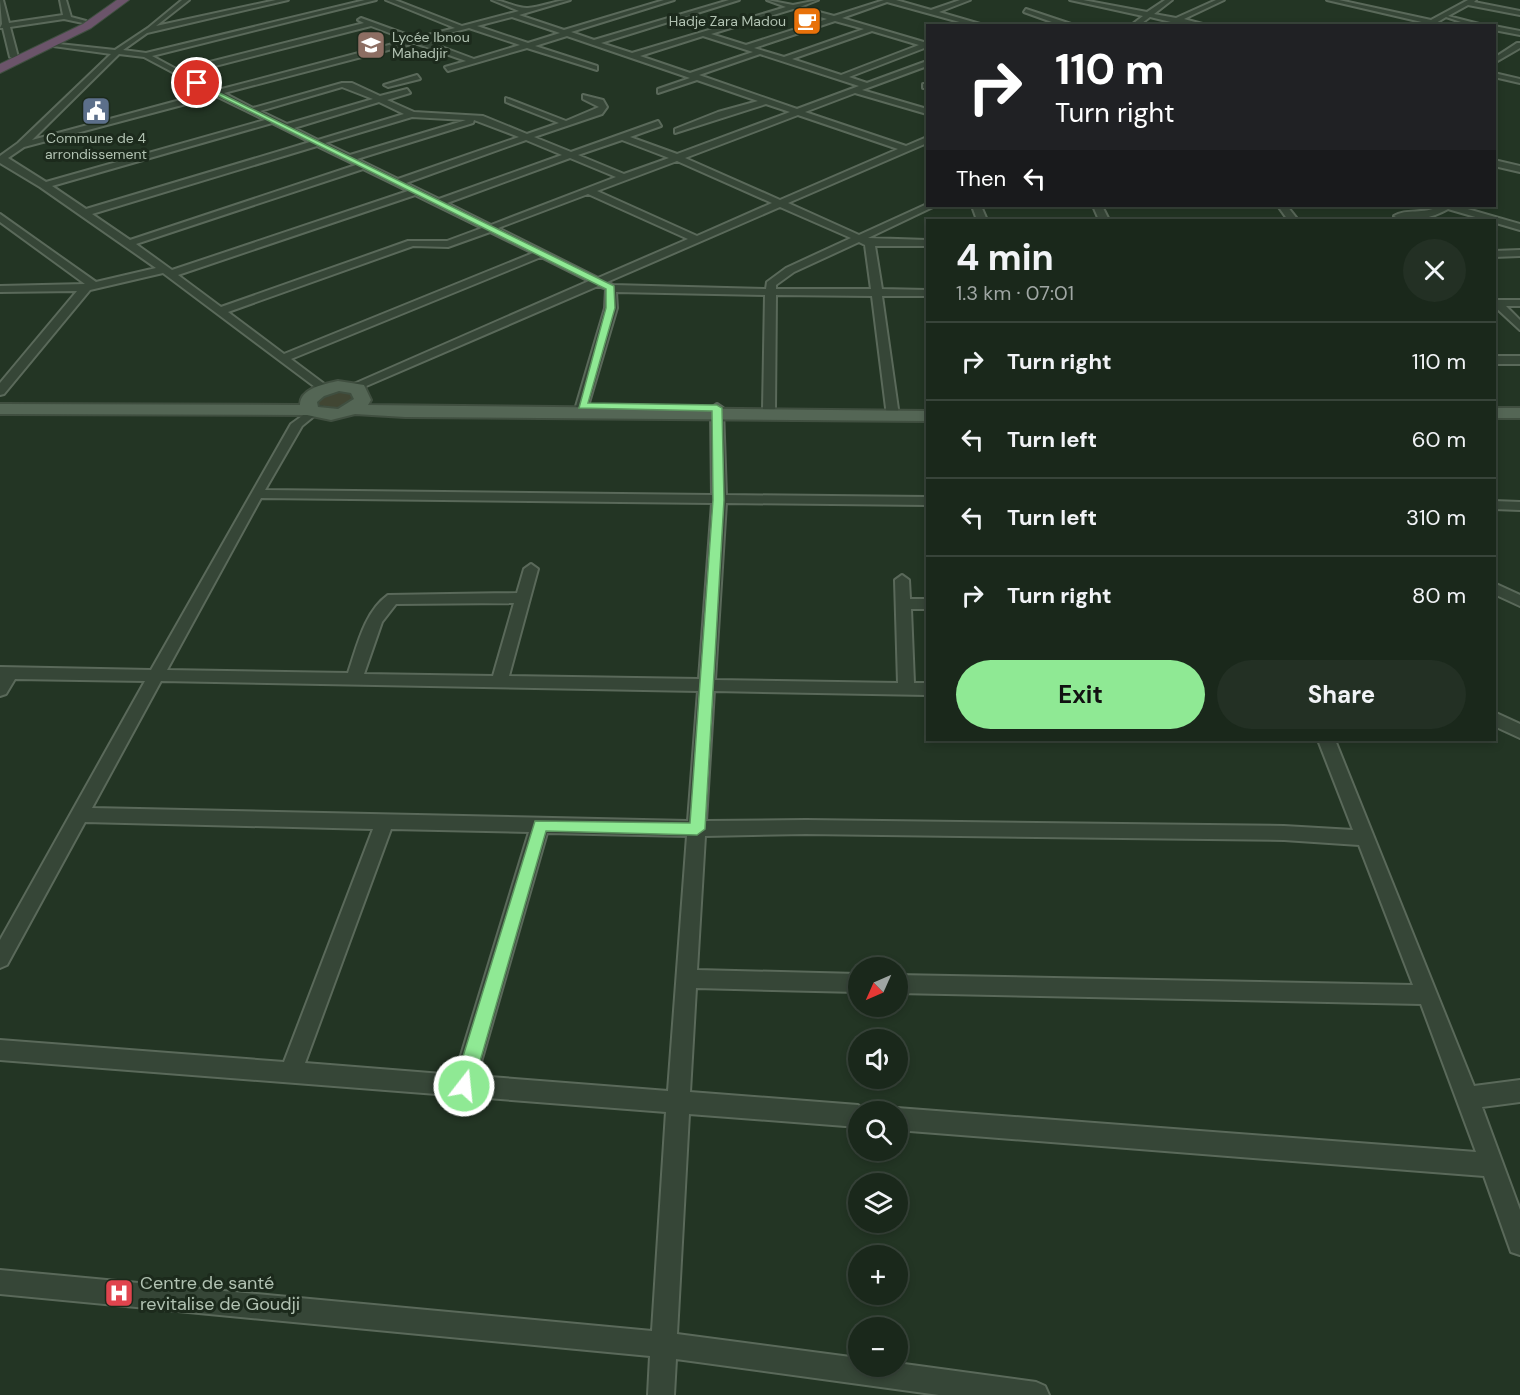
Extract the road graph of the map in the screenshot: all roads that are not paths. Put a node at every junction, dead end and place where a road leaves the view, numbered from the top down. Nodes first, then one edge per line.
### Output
1 (63, 0) edge
2 (110, 0) edge
3 (116, 0) edge
4 (124, 0) edge
5 (131, 0) edge
6 (285, 0) edge
7 (373, 0) edge
8 (389, 0) edge
9 (495, 0) edge
10 (567, 0) edge
11 (671, 0) edge
12 (736, 0) edge
13 (770, 0) edge
14 (815, 0) edge
15 (875, 0) edge
16 (967, 0) edge
17 (1073, 0) edge
18 (1115, 0) edge
19 (1169, 0) edge
20 (1202, 0) edge
21 (1330, 0) edge
22 (1358, 0) edge
23 (1482, 0) edge
24 (0, 1) edge
25 (7, 1) edge
26 (188, 1) edge
27 (886, 1) edge
28 (1218, 1) edge
29 (1471, 2) edge
30 (682, 3) dead end
31 (1350, 4) junction
32 (693, 6) dead end
33 (793, 7) junction
34 (332, 9) junction
35 (703, 9) junction
36 (527, 11) junction
37 (1026, 11) dead end
38 (1150, 12) junction
39 (930, 13) junction
40 (1520, 13) edge
41 (100, 14) junction
42 (512, 15) junction
43 (69, 16) junction
44 (1449, 18) junction
45 (835, 19) junction
46 (1178, 19) junction
47 (83, 21) junction
48 (748, 21) junction
49 (370, 24) junction
50 (966, 24) edge
51 (976, 24) edge
52 (1066, 24) edge
53 (1135, 24) edge
54 (1169, 24) edge
55 (1199, 24) edge
56 (1431, 24) edge
57 (1475, 24) edge
58 (4, 25) edge
59 (466, 27) junction
60 (1496, 28) edge
61 (872, 29) junction
62 (145, 31) junction
63 (565, 33) junction
64 (1520, 33) edge
65 (703, 34) junction
66 (412, 41) junction
67 (592, 43) junction
68 (50, 45) junction
69 (528, 45) junction
70 (926, 45) edge
71 (926, 45) edge
72 (1520, 45) edge
73 (745, 48) junction
74 (118, 51) junction
75 (760, 52) junction
76 (146, 55) junction
77 (631, 56) junction
78 (783, 60) junction
79 (472, 61) junction
80 (1496, 61) edge
81 (4, 63) edge
82 (926, 63) edge
83 (594, 68) dead end
84 (448, 69) dead end
85 (177, 73) junction
86 (1496, 75) edge
87 (695, 76) junction
88 (417, 77) dead end
89 (840, 78) junction
90 (1520, 81) edge
91 (868, 86) junction
92 (407, 91) dead end
93 (661, 91) dead end
94 (857, 91) junction
95 (364, 92) junction
96 (218, 93) junction
97 (586, 97) dead end
98 (381, 99) junction
99 (509, 100) dead end
100 (765, 102) junction
101 (254, 110) junction
102 (801, 112) junction
103 (926, 112) edge
104 (412, 114) junction
105 (640, 117) dead end
106 (480, 118) junction
107 (274, 120) junction
108 (566, 123) junction
109 (658, 124) junction
110 (288, 127) junction
111 (678, 131) junction
112 (528, 137) junction
113 (623, 137) junction
114 (926, 140) edge
115 (316, 141) junction
116 (21, 145) junction
117 (714, 145) junction
118 (908, 148) junction
119 (926, 153) edge
120 (573, 155) junction
121 (350, 158) junction
122 (678, 158) junction
123 (1, 159) edge
124 (1496, 162) edge
125 (365, 165) junction
126 (1520, 168) edge
127 (625, 178) junction
128 (399, 182) junction
129 (45, 185) junction
130 (417, 191) junction
131 (589, 191) junction
132 (440, 202) junction
133 (780, 203) junction
134 (928, 207) edge
135 (1445, 207) edge
136 (1450, 207) edge
137 (84, 213) junction
138 (1399, 216) dead end
139 (0, 217) edge
140 (1492, 219) edge
141 (1496, 220) edge
142 (1520, 227) edge
143 (492, 228) junction
144 (859, 237) junction
145 (696, 239) junction
146 (870, 243) junction
147 (926, 243) edge
148 (127, 244) junction
149 (1520, 253) edge
150 (542, 254) junction
151 (1496, 254) edge
152 (166, 272) junction
153 (599, 281) junction
154 (86, 288) junction
155 (611, 288) junction
156 (0, 289) edge
157 (771, 291) junction
158 (878, 292) junction
159 (926, 293) edge
160 (1496, 303) edge
161 (1520, 303) edge
162 (220, 311) junction
163 (1520, 327) edge
164 (284, 358) junction
165 (1496, 360) edge
166 (1520, 360) edge
167 (323, 389) junction
168 (0, 391) edge
169 (356, 399) junction
170 (0, 402) edge
171 (182, 406) junction
172 (310, 408) junction
173 (0, 409) edge
174 (769, 409) junction
175 (581, 410) junction
176 (926, 410) edge
177 (717, 411) junction
178 (892, 413) junction
179 (1496, 413) edge
180 (1520, 413) edge
181 (926, 416) edge
182 (1496, 421) edge
183 (1520, 421) edge
184 (256, 494) junction
185 (719, 500) junction
186 (926, 501) edge
187 (1496, 506) edge
188 (1520, 506) edge
189 (531, 569) dead end
190 (902, 580) dead end
191 (1496, 589) edge
192 (521, 598) junction
193 (1520, 601) edge
194 (903, 604) junction
195 (926, 604) edge
196 (6, 673) edge
197 (157, 676) junction
198 (354, 678) junction
199 (501, 681) junction
200 (707, 684) junction
201 (906, 688) junction
202 (926, 689) edge
203 (0, 690) edge
204 (1496, 719) edge
205 (1520, 732) edge
206 (1327, 741) edge
207 (80, 815) junction
208 (385, 822) junction
209 (540, 825) junction
210 (697, 829) junction
211 (1367, 838) junction
212 (0, 959) edge
213 (686, 979) junction
214 (848, 983) edge
215 (908, 984) edge
216 (1426, 995) junction
217 (0, 1050) edge
218 (291, 1072) junction
219 (464, 1086) junction
220 (1520, 1091) edge
221 (1468, 1098) junction
222 (678, 1102) junction
223 (848, 1115) edge
224 (908, 1120) edge
225 (1492, 1165) junction
226 (1520, 1243) edge
227 (0, 1282) edge
228 (665, 1345) junction
229 (661, 1395) edge
230 (1036, 1395) edge

1 - 43 street
2 - 41 highway
3 - 41 highway
4 - 41 highway
5 - 41 highway
6 - 62 street
7 - 34 street
8 - 59 street
9 - 36 street
10 - 36 street
11 - 30 street
11 - 63 street
12 - 35 street
13 - 33 street
14 - 33 street
15 - 27 street
16 - 39 street
17 - 38 street
18 - 38 street
19 - 38 street
20 - 28 street
21 - 31 street
22 - 31 street
23 - 29 street
24 - 25 street
24 - 58 street
26 - 62 street
27 - 39 street
27 - 45 street
28 - 46 street
29 - 40 street
29 - 44 street
29 - 56 street
31 - 56 street
32 - 35 street
33 - 45 street
33 - 48 street
34 - 49 street
34 - 76 street
35 - 48 street
35 - 67 street
36 - 42 street
37 - 52 street
38 - 46 street
38 - 53 street
39 - 50 street
39 - 51 street
41 - 47 highway
41 - 68 highway
42 - 59 street
42 - 63 street
43 - 47 street
43 - 58 street
44 - 56 street
44 - 57 street
45 - 61 street
45 - 73 street
46 - 54 street
46 - 55 street
47 - 81 highway
48 - 65 street
49 - 66 street
49 - 85 street
58 - 81 street
59 - 66 street
59 - 69 street
60 - 64 street
61 - 70 street
61 - 78 street
62 - 74 street
63 - 67 street
63 - 69 street
65 - 73 street
65 - 77 street
66 - 79 street
66 - 96 street
67 - 77 street
68 - 74 street
68 - 81 highway
69 - 79 street
69 - 83 street
71 - 89 street
72 - 80 street
73 - 75 street
74 - 76 street
74 - 116 street
75 - 78 street
75 - 87 street
76 - 85 street
77 - 87 street
78 - 89 street
79 - 84 street
82 - 91 street
85 - 96 street
86 - 90 street
87 - 93 street
87 - 100 street
88 - 95 street
89 - 91 street
91 - 94 street
92 - 98 street
94 - 102 street
94 - 103 street
95 - 98 street
95 - 101 street
96 - 101 street
96 - 116 street
97 - 108 street
98 - 104 street
98 - 110 street
99 - 108 street
100 - 102 street
100 - 111 street
101 - 107 street
102 - 117 street
102 - 118 street
104 - 106 street
104 - 115 street
105 - 109 street
106 - 112 street
106 - 121 street
107 - 110 street
107 - 129 street
108 - 112 street
109 - 111 street
109 - 113 street
110 - 115 street
111 - 117 street
112 - 120 street
112 - 128 street
113 - 120 street
113 - 122 street
114 - 118 street
115 - 121 street
115 - 137 street
116 - 123 street
117 - 122 street
118 - 119 street
118 - 133 street
120 - 127 street
120 - 132 street
121 - 125 street
122 - 127 street
122 - 133 street
123 - 129 street
124 - 126 street
125 - 128 street
125 - 148 street
127 - 131 street
128 - 130 street
129 - 137 street
130 - 132 street
130 - 152 street
131 - 143 street
131 - 145 street
132 - 143 street
133 - 144 street
133 - 145 street
134 - 144 street
135 - 138 street
136 - 140 street
137 - 148 street
139 - 154 street
141 - 142 street
143 - 150 street
143 - 162 street
144 - 146 street
144 - 157 street
145 - 153 street
146 - 147 street
146 - 158 street
148 - 152 street
149 - 151 street
150 - 153 street
150 - 164 street
152 - 154 street
152 - 162 street
153 - 155 street
153 - 169 street
154 - 156 street
154 - 168 street
155 - 157 street
155 - 175 street
157 - 158 street
157 - 174 street
158 - 159 street
158 - 178 street
160 - 161 street
160 - 163 street
162 - 164 street
164 - 167 street
165 - 166 street
167 - 169 main road
167 - 172 main road
169 - 172 main road
169 - 175 main road
170 - 171 main road
171 - 172 main road
171 - 173 main road
172 - 184 street
174 - 177 main road
174 - 178 main road
175 - 177 main road
176 - 178 main road
177 - 178 main road
177 - 185 street
178 - 181 main road
179 - 180 main road
182 - 183 main road
184 - 185 street
184 - 197 street
185 - 186 street
185 - 200 street
187 - 188 street
189 - 192 street
190 - 194 street
191 - 193 street
192 - 198 street
192 - 199 street
194 - 195 street
194 - 201 street
196 - 197 street
196 - 203 street
197 - 198 street
197 - 207 street
198 - 199 street
199 - 200 street
200 - 201 street
200 - 210 street
201 - 202 street
204 - 205 street
206 - 211 street
207 - 208 street
207 - 212 street
208 - 209 street
208 - 218 street
209 - 210 street
209 - 219 street
210 - 211 street
210 - 213 street
211 - 216 street
213 - 214 street
213 - 222 street
215 - 216 street
216 - 221 street
217 - 218 street
218 - 219 street
219 - 222 street
220 - 221 street
221 - 225 street
222 - 223 street
222 - 228 street
224 - 225 street
225 - 226 street
227 - 228 street
228 - 229 street
228 - 230 street

